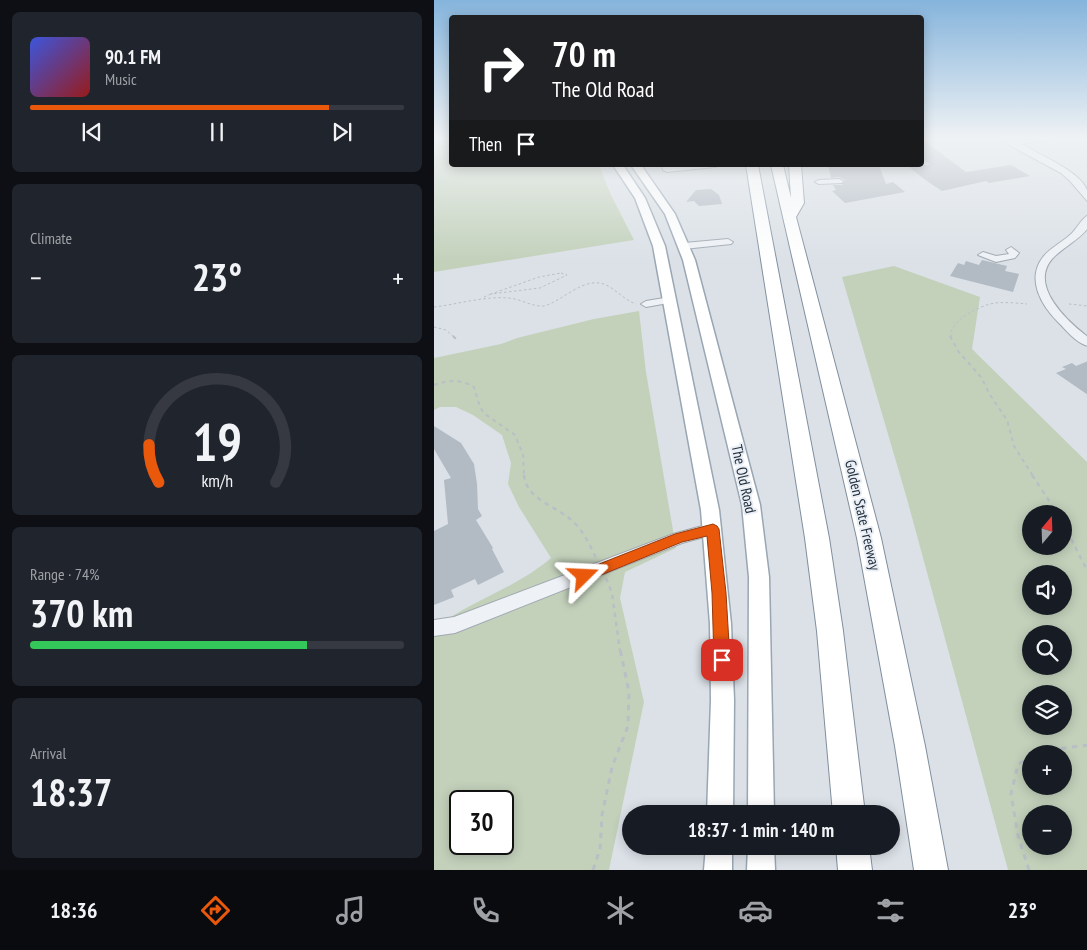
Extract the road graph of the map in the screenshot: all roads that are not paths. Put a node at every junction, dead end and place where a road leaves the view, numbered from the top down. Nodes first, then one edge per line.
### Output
1 (628, 180) edge
2 (646, 180) edge
3 (748, 180) edge
4 (754, 180) edge
5 (780, 180) edge
6 (796, 180) edge
7 (1073, 180) edge
8 (839, 181) dead end
9 (819, 182) dead end
10 (756, 190) junction
11 (1087, 200) edge
12 (790, 218) junction
13 (1087, 221) edge
14 (728, 242) dead end
15 (684, 246) junction
16 (1011, 250) dead end
17 (983, 255) dead end
18 (670, 300) junction
19 (646, 304) road end
20 (1087, 343) edge
21 (713, 529) junction
22 (434, 628) edge
23 (720, 805) edge
24 (761, 805) edge
25 (848, 805) edge
26 (719, 855) edge
27 (761, 855) edge
28 (853, 855) edge
29 (718, 870) edge
30 (761, 870) edge
31 (855, 870) edge
32 (931, 870) edge

1 - 18 main road
2 - 15 main road, The Old Road
3 - 10 highway
4 - 10 highway
5 - 12 highway, Golden State Freeway
6 - 12 highway
7 - 11 street
8 - 9 street
10 - 25 highway
12 - 32 highway, Golden State Freeway
13 - 20 street
14 - 15 street
15 - 24 main road, The Old Road
16 - 17 street
18 - 19 street
18 - 21 main road
21 - 22 street
21 - 23 main road
26 - 29 main road
27 - 30 main road
28 - 31 highway

